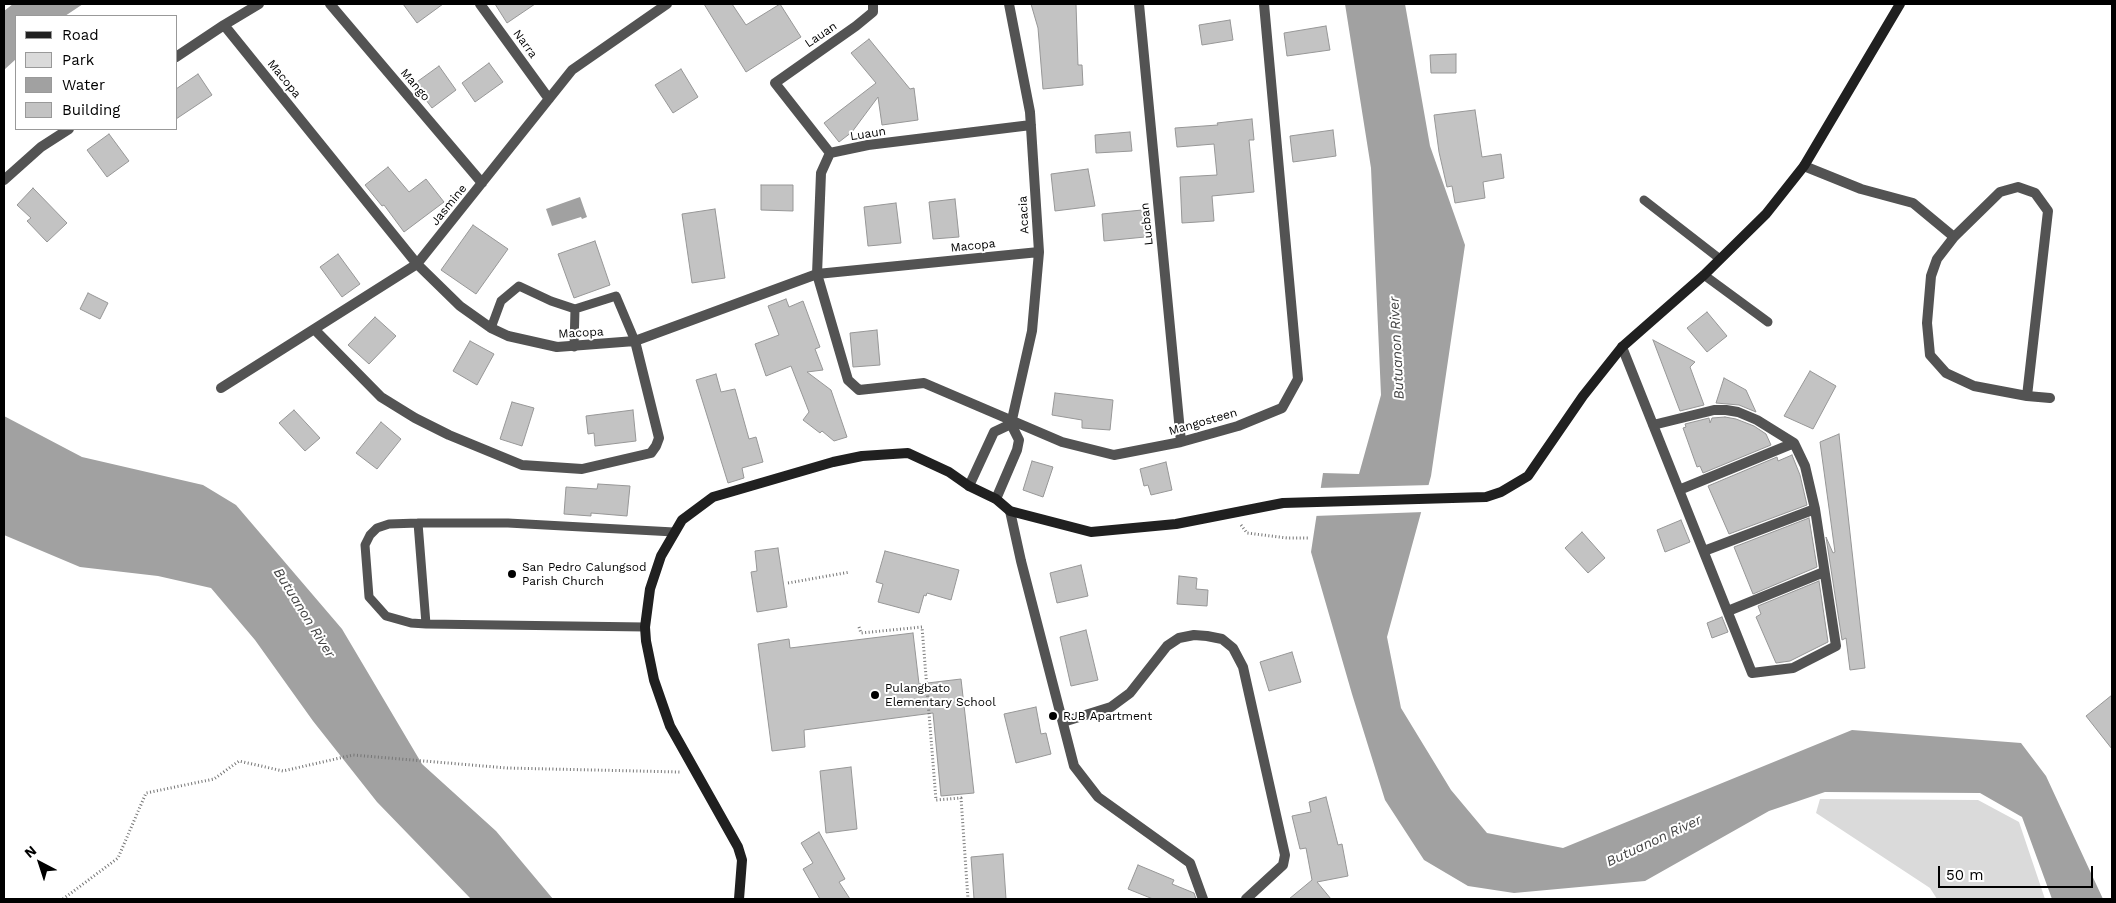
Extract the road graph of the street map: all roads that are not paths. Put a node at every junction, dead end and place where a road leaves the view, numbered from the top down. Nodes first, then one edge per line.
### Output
1 (260, 4) edge
2 (330, 4) edge
3 (480, 4) edge
4 (667, 4) edge
5 (873, 4) edge
6 (1009, 4) edge
7 (1139, 4) edge
8 (1264, 4) edge
9 (1900, 4) edge
10 (224, 25) junction
11 (178, 55) edge
12 (548, 99) junction
13 (1031, 125) junction
14 (68, 130) edge
15 (830, 153) junction
16 (1804, 166) junction
17 (4, 180) edge
18 (482, 183) junction
19 (1644, 200) dead end
20 (1954, 237) junction
21 (1039, 252) junction
22 (1720, 259) junction
23 (417, 264) junction
24 (816, 274) junction
25 (1704, 275) junction
26 (575, 309) junction
27 (1768, 322) dead end
28 (491, 328) junction
29 (315, 330) junction
30 (635, 341) junction
31 (574, 347) junction
32 (1622, 347) junction
33 (221, 388) dead end
34 (2027, 396) junction
35 (2050, 398) dead end
36 (1012, 422) junction
37 (1653, 425) junction
38 (1181, 442) junction
39 (1794, 443) junction
40 (969, 486) junction
41 (1679, 490) junction
42 (996, 499) junction
43 (1815, 509) junction
44 (1010, 511) junction
45 (418, 522) junction
46 (674, 532) junction
47 (1704, 551) junction
48 (1824, 572) junction
49 (1728, 611) junction
50 (426, 624) junction
51 (645, 627) junction
52 (1063, 722) junction
53 (739, 899) edge
54 (1203, 899) edge
55 (1246, 899) edge

1 - 10 street
2 - 18 street, Mango
3 - 12 street, Narra
4 - 12 street, Jasmine
5 - 15 street, Lauan
6 - 13 street, Acacia
7 - 38 street, Lucban
8 - 38 street, Mangosteen
9 - 16 street
10 - 11 street
10 - 23 street, Macopa
12 - 18 street, Jasmine
13 - 15 street, Luaun
13 - 21 street, Acacia
14 - 17 street
15 - 24 street
16 - 20 street
16 - 22 street
18 - 23 street, Jasmine
19 - 22 lane
20 - 34 street
20 - 34 street
21 - 24 street, Macopa
21 - 36 street, Acacia
22 - 25 street
23 - 28 street, Macopa
23 - 29 street, Jasmine
24 - 30 street, Macopa
24 - 36 street, Mangosteen
25 - 27 lane
25 - 32 street
26 - 28 lane
26 - 30 lane
26 - 31 lane
28 - 31 street, Macopa
29 - 30 street
29 - 33 street, Jasmine
30 - 31 street, Macopa
32 - 37 street
32 - 44 street
34 - 35 street
36 - 38 street, Mangosteen
36 - 40 street
36 - 42 street
37 - 39 street
37 - 41 street
39 - 41 street
39 - 43 street
40 - 42 street
40 - 46 street
41 - 47 street
42 - 44 street
43 - 47 street
43 - 48 street
44 - 52 street
45 - 46 lane
45 - 50 lane
45 - 50 lane
46 - 51 street
47 - 49 street
48 - 49 street
48 - 49 street
50 - 51 lane
51 - 53 street
52 - 54 street
52 - 55 street

